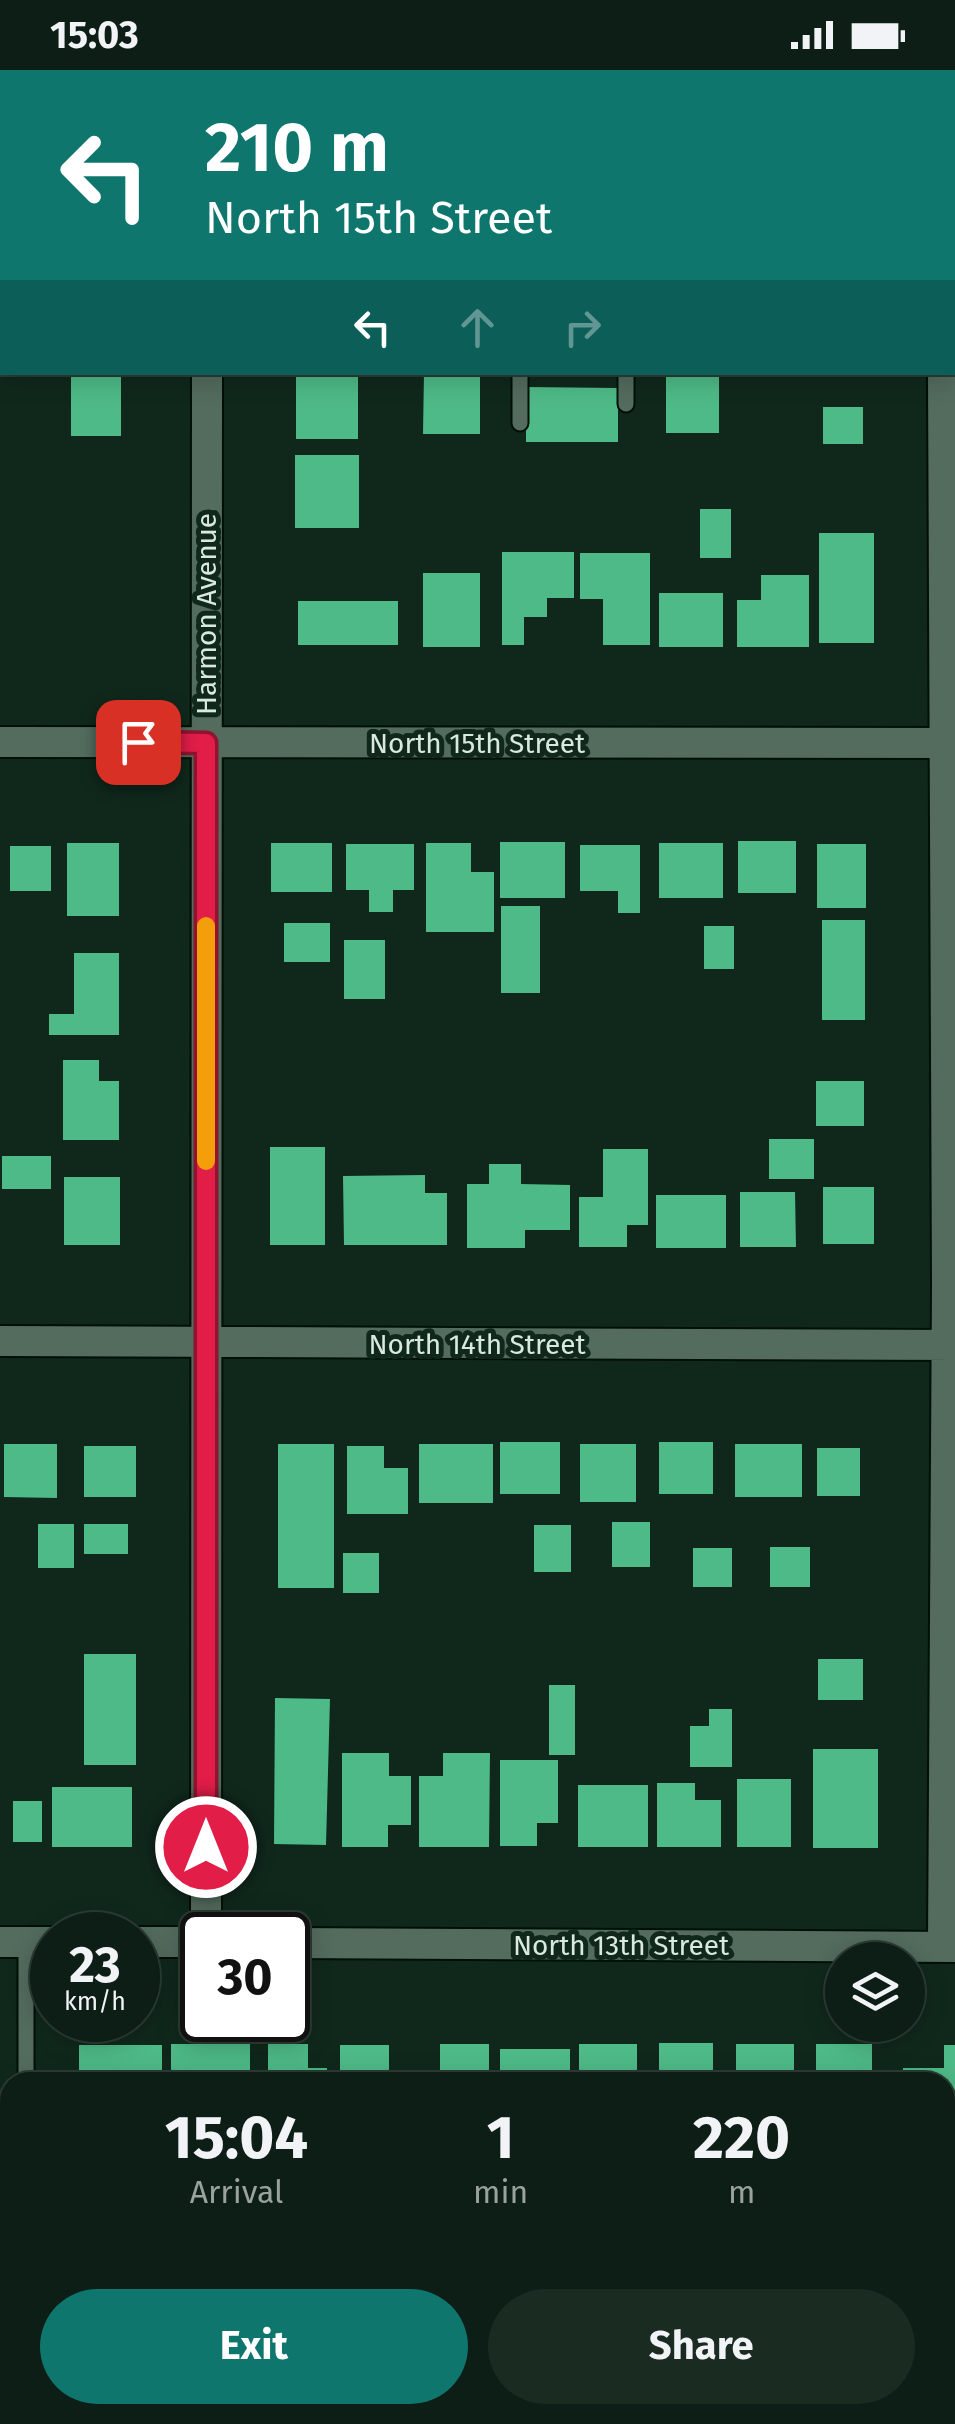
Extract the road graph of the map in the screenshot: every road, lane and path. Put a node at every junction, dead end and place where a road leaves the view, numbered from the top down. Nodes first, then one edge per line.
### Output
1 (207, 375) edge
2 (520, 375) edge
3 (626, 375) edge
4 (943, 375) edge
5 (626, 404) dead end
6 (520, 422) dead end
7 (0, 742) edge
8 (206, 743) junction
9 (950, 744) edge
10 (0, 1341) edge
11 (206, 1342) junction
12 (951, 1345) edge
13 (206, 1912) edge
14 (26, 1942) edge
15 (310, 1943) edge
16 (949, 1946) edge
17 (26, 2072) edge

1 - 8 street, Harmon Avenue
2 - 6 lane
3 - 5 lane
4 - 9 street
7 - 8 street, North 15th Street
8 - 9 street, North 15th Street
8 - 11 street, Harmon Avenue
9 - 12 street
10 - 11 street, North 14th Street
11 - 12 street, North 14th Street
11 - 13 street, Harmon Avenue
12 - 16 street
14 - 17 lane
15 - 16 street, North 13th Street

